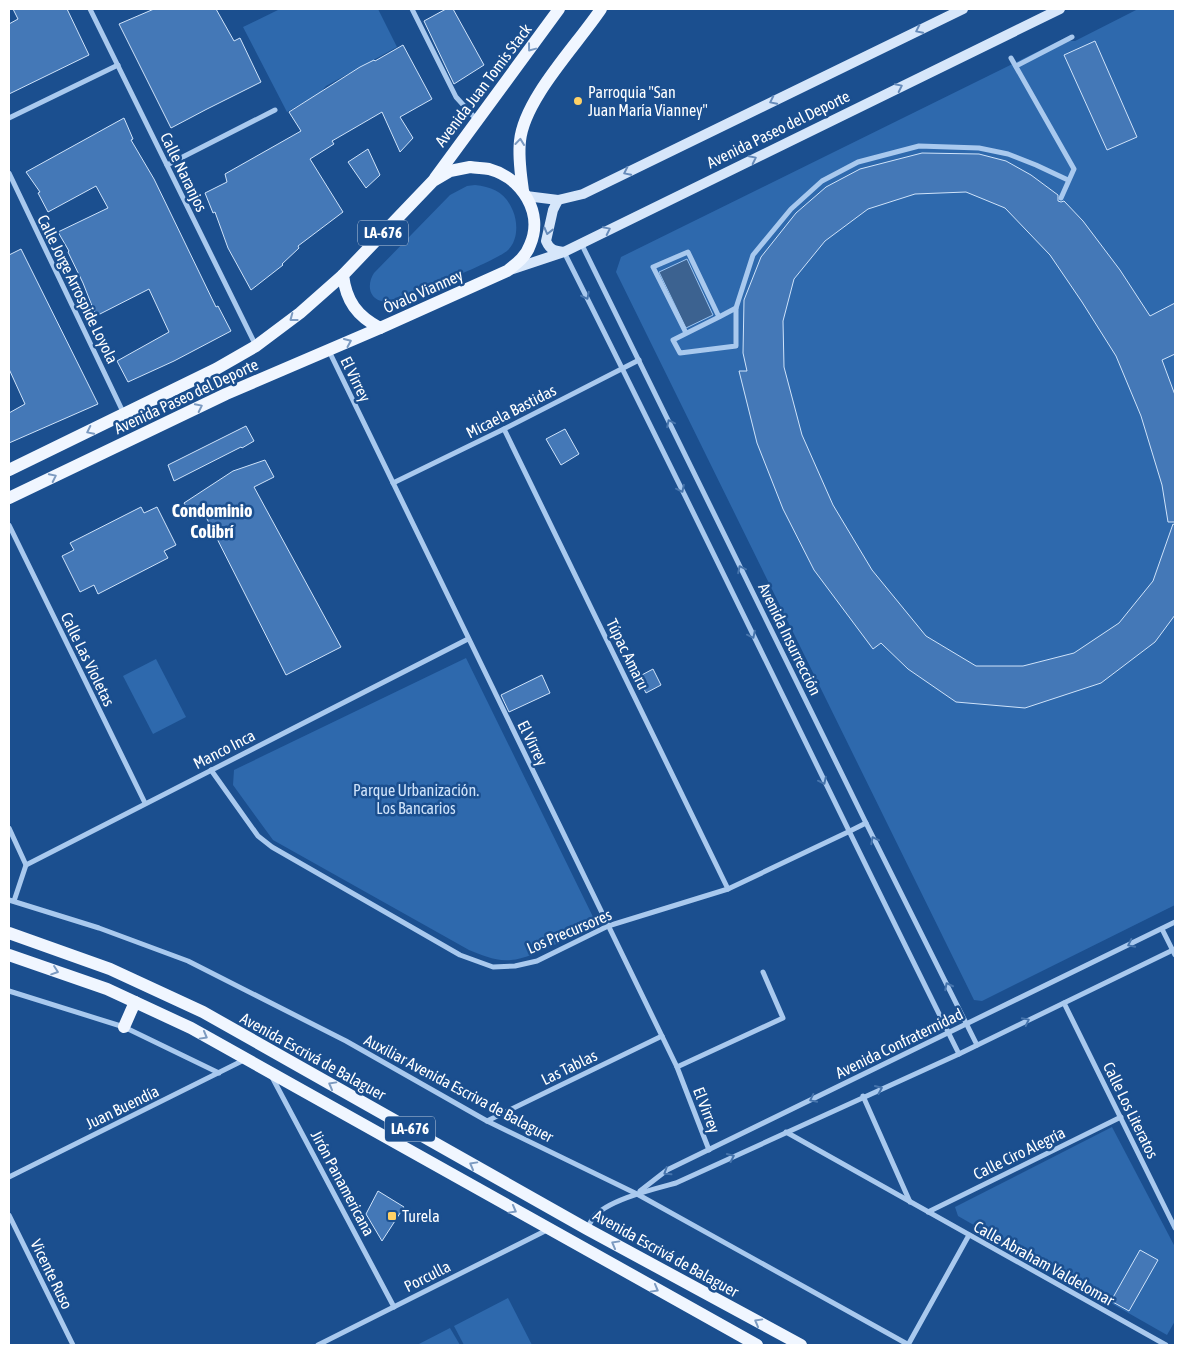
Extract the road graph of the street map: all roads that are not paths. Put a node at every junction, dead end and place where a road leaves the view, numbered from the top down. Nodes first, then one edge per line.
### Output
1 (90, 9) edge
2 (412, 9) edge
3 (559, 9) edge
4 (601, 9) edge
5 (963, 9) edge
6 (1060, 9) edge
7 (1072, 37) dead end
8 (1011, 58) dead end
9 (118, 65) junction
10 (1016, 66) junction
11 (275, 110) dead end
12 (9, 118) edge
13 (477, 119) junction
14 (167, 165) junction
15 (9, 174) edge
16 (1068, 180) junction
17 (433, 181) junction
18 (525, 193) junction
19 (1061, 198) dead end
20 (558, 200) junction
21 (581, 243) junction
22 (564, 252) junction
23 (507, 271) junction
24 (343, 275) junction
25 (736, 308) junction
26 (719, 317) junction
27 (380, 328) junction
28 (686, 333) junction
29 (256, 346) junction
30 (329, 350) junction
31 (639, 360) junction
32 (623, 369) junction
33 (124, 415) junction
34 (504, 429) junction
35 (9, 470) edge
36 (393, 483) junction
37 (9, 498) edge
38 (9, 525) edge
39 (468, 639) junction
40 (211, 770) junction
41 (145, 803) junction
42 (866, 823) junction
43 (9, 828) edge
44 (848, 832) junction
45 (26, 865) junction
46 (728, 889) junction
47 (11, 900) edge
48 (1175, 922) edge
49 (608, 926) junction
50 (1162, 929) junction
51 (9, 934) edge
52 (1175, 952) edge
53 (9, 955) edge
54 (763, 972) dead end
55 (9, 991) edge
56 (135, 1002) junction
57 (1064, 1002) junction
58 (967, 1024) junction
59 (124, 1027) junction
60 (948, 1033) junction
61 (662, 1036) junction
62 (977, 1045) junction
63 (958, 1054) junction
64 (246, 1059) junction
65 (677, 1067) junction
66 (269, 1072) junction
67 (219, 1073) junction
68 (863, 1096) junction
69 (1121, 1117) junction
70 (487, 1121) junction
71 (786, 1132) junction
72 (709, 1150) junction
73 (9, 1177) edge
74 (637, 1194) junction
75 (910, 1202) junction
76 (928, 1212) junction
77 (9, 1215) edge
78 (1175, 1228) edge
79 (548, 1229) junction
80 (587, 1229) junction
81 (969, 1235) junction
82 (394, 1307) junction
83 (73, 1345) edge
84 (318, 1345) edge
85 (758, 1345) edge
86 (801, 1345) edge
87 (909, 1345) edge
88 (1166, 1345) edge

1 - 9 street, Calle Naranjos
2 - 13 street
3 -> 13 main road, Avenida Juan Tomis Stack / LA-676
18 -> 4 main road
5 -> 20 main road, Avenida Paseo del Deporte
21 -> 6 main road, Avenida Paseo del Deporte
7 - 10 street
8 - 10 street
9 - 12 street
9 - 14 street, Calle Naranjos
10 - 16 street
11 - 14 street
13 - 17 main road, Avenida Juan Tomis Stack / LA-676
14 - 29 street, Calle Naranjos
15 - 33 street, Calle Jorge Arrospide Loyola
16 - 19 street
16 - 25 street
17 - 18 main road, LA-676
17 - 24 main road, LA-676
18 - 20 main road, Avenida Paseo del Deporte
18 - 23 main road, Óvalo Vianney
20 -> 22 main road
21 - 22 main road, Avenida Paseo del Deporte
21 - 31 street, Avenida Insurrección
22 - 23 main road, Avenida Paseo del Deporte
22 -> 32 street, Avenida Insurrección
23 - 27 main road, Óvalo Vianney
24 - 27 main road, Óvalo Vianney
24 -> 29 main road, Avenida Paseo del Deporte / LA-676
25 - 26 street
25 - 28 street
26 - 28 street
26 - 28 street
30 -> 27 main road, Avenida Paseo del Deporte
29 - 33 main road, Avenida Paseo del Deporte / LA-676
30 - 36 street, El Virrey
37 -> 30 main road, Avenida Paseo del Deporte
31 - 32 street, Micaela Bastidas
42 -> 31 street, Avenida Insurrección
32 - 34 street, Micaela Bastidas
32 -> 44 street, Avenida Insurrección
33 -> 35 main road, Avenida Paseo del Deporte / LA-676
34 - 36 street, Micaela Bastidas
34 - 46 street, Túpac Amaru
36 - 39 street, El Virrey
38 - 41 street, Calle Las Violetas
39 - 40 street, Manco Inca
39 - 49 street, El Virrey
40 - 41 street, Manco Inca
40 - 49 street, Los Precursores
41 - 45 street, Manco Inca
42 - 44 street, Los Precursores
58 -> 42 street, Avenida Insurrección
43 - 45 street
44 - 46 street, Los Precursores
44 - 60 street, Avenida Insurrección
45 - 47 street
46 - 49 street, Los Precursores
47 - 70 street, Auxiliar Avenida Escriva de Balaguer
48 - 50 street, Avenida Confraternidad
49 - 61 street, El Virrey
50 - 52 street
50 -> 58 street, Avenida Confraternidad
80 -> 51 main road, Avenida Escrivá de Balaguer / LA-676
52 - 57 street, Avenida Confraternidad
53 -> 56 main road, LA-676
54 - 65 street
55 - 59 street
56 - 59 main road
56 -> 64 main road, LA-676
62 -> 57 street, Avenida Confraternidad
57 - 69 street, Calle Los Literatos
58 - 60 street, Avenida Confraternidad
58 - 62 street, Avenida Insurrección
59 - 67 street
60 - 63 street, Avenida Insurrección
60 -> 72 street, Avenida Confraternidad
61 - 65 street, El Virrey
61 - 70 street, Las Tablas
62 - 63 street, Avenida Confraternidad
68 -> 63 street, Avenida Confraternidad
64 - 66 main road, LA-676
64 - 67 street, Juan Buendía
65 - 72 street, El Virrey
66 -> 79 main road, LA-676
66 - 82 street, Jirón Panamericana
67 - 73 street, Juan Buendía
68 - 71 street, Avenida Confraternidad
68 - 75 street
69 - 76 street, Calle Ciro Alegría
69 - 78 street, Calle Los Literatos
70 - 74 street, Auxiliar Avenida Escriva de Balaguer
74 -> 71 street, Avenida Confraternidad
71 - 75 street, Calle Abraham Valdelomar
72 -> 74 street, Avenida Confraternidad
74 - 80 street, Avenida Confraternidad
74 - 87 street, Auxiliar Avenida Escriva de Balaguer
75 - 76 street, Calle Abraham Valdelomar
76 - 81 street, Calle Abraham Valdelomar
77 - 83 street, Vicente Ruso
79 - 82 street, Porculla
79 -> 85 main road, LA-676
86 -> 80 main road, Avenida Escrivá de Balaguer / LA-676
81 - 87 street
81 - 88 street, Calle Abraham Valdelomar
82 - 84 street, Porculla

